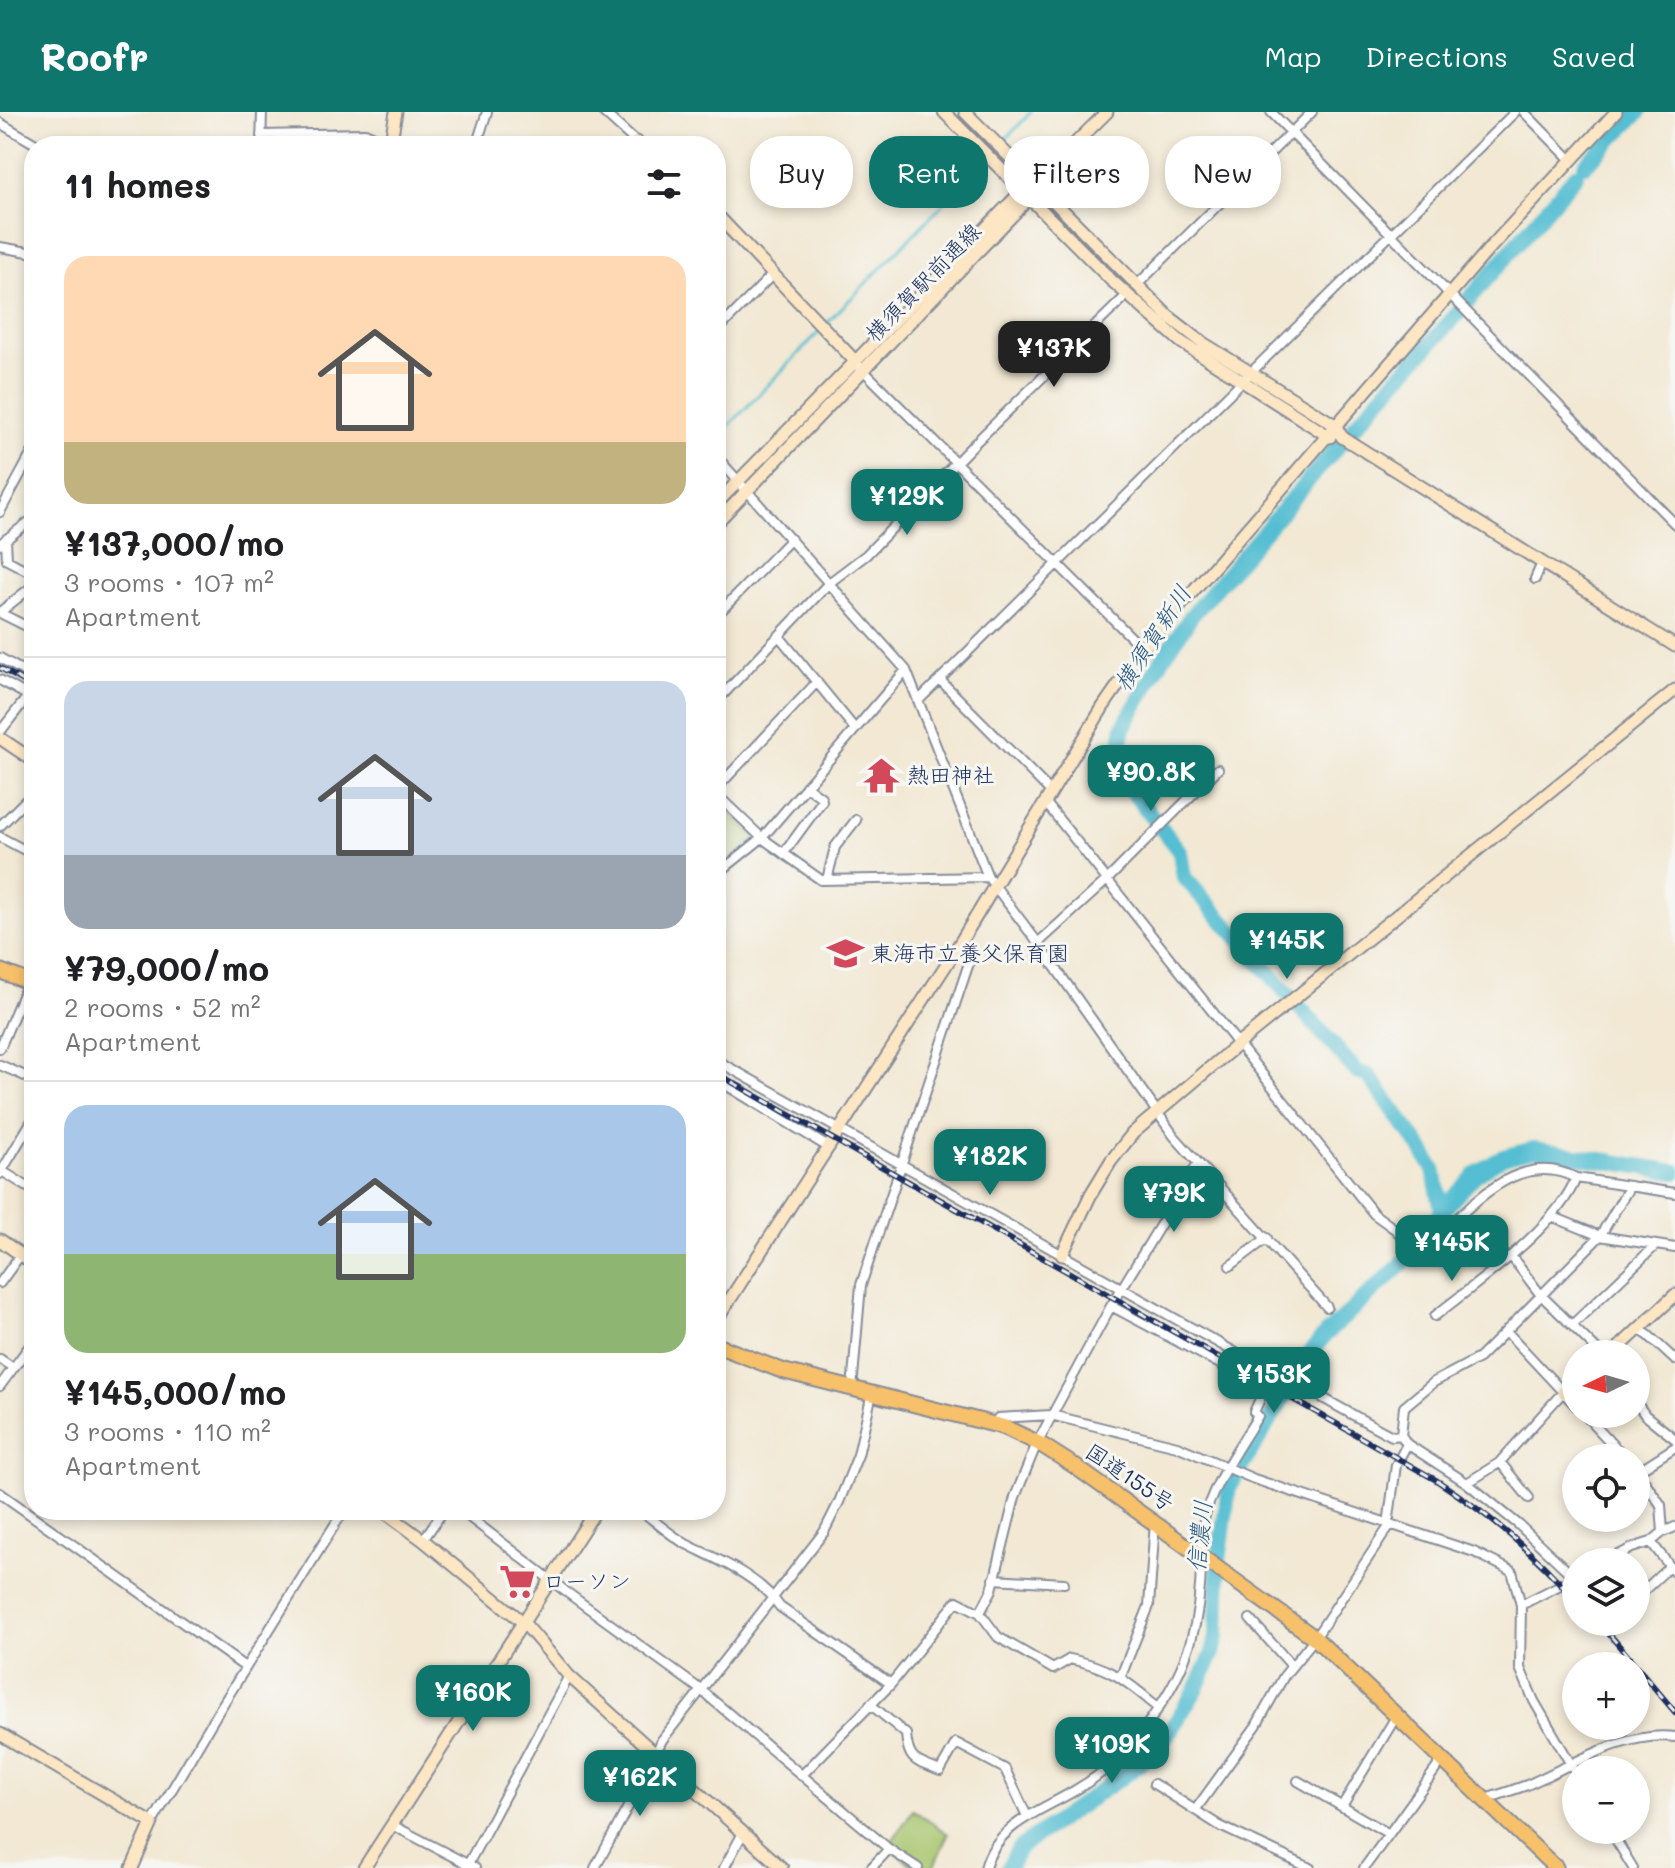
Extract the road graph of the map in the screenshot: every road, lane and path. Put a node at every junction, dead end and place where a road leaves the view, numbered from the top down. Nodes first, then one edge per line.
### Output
1 (262, 112) edge
2 (396, 112) edge
3 (487, 112) edge
4 (603, 112) edge
5 (944, 112) edge
6 (965, 112) edge
7 (1107, 112) edge
8 (1271, 112) edge
9 (1312, 112) edge
10 (1515, 112) edge
11 (1524, 112) edge
12 (1616, 112) edge
13 (0, 123) edge
14 (1292, 133) junction
15 (261, 135) joint
16 (372, 136) edge
17 (393, 136) edge
18 (479, 136) edge
19 (627, 136) edge
20 (1083, 136) edge
21 (24, 137) edge
22 (1004, 152) edge
23 (1570, 159) junction
24 (1004, 171) edge
25 (1013, 208) edge
26 (1014, 208) edge
27 (1042, 208) edge
28 (1058, 208) edge
29 (726, 225) edge
30 (1390, 234) junction
31 (0, 247) edge
32 (24, 251) edge
33 (773, 274) junction
34 (1132, 290) junction
35 (1450, 296) junction
36 (726, 322) edge
37 (855, 361) junction
38 (864, 371) junction
39 (1251, 372) junction
40 (1242, 381) junction
41 (1335, 425) junction
42 (1326, 435) junction
43 (1347, 440) junction
44 (958, 462) junction
45 (726, 467) edge
46 (24, 468) edge
47 (739, 481) junction
48 (748, 491) junction
49 (726, 494) edge
50 (0, 512) edge
51 (726, 513) edge
52 (1675, 524) edge
53 (24, 526) edge
54 (791, 539) junction
55 (3, 542) edge
56 (1542, 563) junction
57 (1058, 565) junction
58 (24, 569) edge
59 (1535, 579) dead end
60 (829, 583) junction
61 (24, 593) edge
62 (726, 606) edge
63 (0, 612) edge
64 (24, 625) edge
65 (779, 636) junction
66 (1675, 646) edge
67 (1143, 649) junction
68 (0, 658) edge
69 (906, 670) junction
70 (24, 671) edge
71 (0, 680) edge
72 (941, 681) junction
73 (817, 682) junction
74 (1675, 690) edge
75 (726, 692) edge
76 (24, 694) edge
77 (918, 701) junction
78 (24, 706) edge
79 (855, 729) junction
80 (0, 735) edge
81 (24, 753) edge
82 (1218, 769) dead end
83 (726, 780) edge
84 (806, 786) junction
85 (1048, 797) junction
86 (726, 801) edge
87 (24, 802) edge
88 (856, 820) dead end
89 (0, 826) edge
90 (0, 837) edge
91 (762, 838) junction
92 (24, 850) edge
93 (784, 853) junction
94 (726, 867) edge
95 (827, 880) junction
96 (1107, 880) junction
97 (991, 882) junction
98 (1038, 943) junction
99 (957, 948) junction
100 (0, 971) edge
101 (24, 980) edge
102 (24, 998) edge
103 (1238, 1044) junction
104 (0, 1048) edge
105 (0, 1065) edge
106 (726, 1066) edge
107 (24, 1076) edge
108 (726, 1085) edge
109 (1159, 1113) junction
110 (839, 1129) junction
111 (24, 1134) edge
112 (828, 1147) junction
113 (1198, 1163) junction
114 (902, 1164) junction
115 (1, 1173) edge
116 (1576, 1178) junction
117 (24, 1186) edge
118 (1630, 1186) junction
119 (1675, 1193) edge
120 (1551, 1216) junction
121 (1600, 1236) junction
122 (1267, 1238) junction
123 (0, 1240) edge
124 (1655, 1246) junction
125 (1675, 1248) edge
126 (21, 1254) junction
127 (1062, 1255) junction
128 (24, 1256) edge
129 (1511, 1256) junction
130 (1230, 1266) dead end
131 (0, 1283) edge
132 (1122, 1289) junction
133 (1540, 1294) junction
134 (1675, 1295) edge
135 (726, 1305) edge
136 (1111, 1306) junction
137 (1327, 1307) dead end
138 (1435, 1316) dead end
139 (1572, 1325) junction
140 (1638, 1329) junction
141 (1506, 1331) junction
142 (1587, 1340) edge
143 (1627, 1340) edge
144 (726, 1349) edge
145 (24, 1352) edge
146 (1238, 1354) junction
147 (0, 1359) edge
148 (1675, 1360) edge
149 (12, 1367) junction
150 (1231, 1370) junction
151 (0, 1386) edge
152 (852, 1389) junction
153 (1562, 1391) edge
154 (872, 1393) junction
155 (1562, 1393) edge
156 (1051, 1415) junction
157 (1650, 1419) edge
158 (993, 1424) junction
159 (1596, 1428) edge
160 (1401, 1435) junction
161 (1675, 1439) edge
162 (1037, 1443) junction
163 (1407, 1444) junction
164 (1610, 1444) edge
165 (1675, 1447) edge
166 (1500, 1462) junction
167 (1650, 1462) edge
168 (1229, 1468) junction
169 (1467, 1483) junction
170 (1650, 1489) edge
171 (0, 1493) edge
172 (1529, 1498) dead end
173 (24, 1510) edge
174 (38, 1520) edge
175 (338, 1520) edge
176 (396, 1520) edge
177 (437, 1520) edge
178 (473, 1520) edge
179 (589, 1520) edge
180 (653, 1520) edge
181 (1155, 1521) junction
182 (1389, 1525) junction
183 (1675, 1527) edge
184 (1663, 1532) junction
185 (423, 1540) junction
186 (1651, 1542) junction
187 (1632, 1548) edge
188 (1202, 1555) junction
189 (1562, 1566) edge
190 (1672, 1570) edge
191 (550, 1579) junction
192 (994, 1579) junction
193 (1064, 1583) dead end
194 (1562, 1584) edge
195 (1650, 1587) edge
196 (773, 1597) junction
197 (1521, 1605) junction
198 (980, 1613) junction
199 (1250, 1619) dead end
200 (524, 1623) junction
201 (1315, 1638) junction
202 (1292, 1666) junction
203 (245, 1667) junction
204 (569, 1676) junction
205 (1121, 1676) junction
206 (891, 1684) junction
207 (701, 1690) junction
208 (870, 1704) junction
209 (1159, 1708) junction
210 (1397, 1715) junction
211 (0, 1734) edge
212 (1675, 1737) edge
213 (655, 1754) junction
214 (1566, 1756) edge
215 (1587, 1756) edge
216 (1443, 1759) junction
217 (1562, 1766) edge
218 (803, 1774) junction
219 (1298, 1781) dead end
220 (1154, 1784) dead end
221 (1485, 1799) junction
222 (1342, 1806) junction
223 (1196, 1809) junction
224 (1026, 1814) junction
225 (152, 1823) junction
226 (392, 1825) junction
227 (743, 1833) junction
228 (1389, 1834) junction
229 (1618, 1844) edge
230 (889, 1849) junction
231 (470, 1867) edge
232 (132, 1868) edge
233 (364, 1868) edge
234 (595, 1868) edge
235 (724, 1868) edge
236 (782, 1868) edge
237 (871, 1868) edge
238 (918, 1868) edge
239 (985, 1868) edge
240 (1310, 1868) edge
241 (1365, 1868) edge
242 (1556, 1868) edge
243 (1633, 1868) edge

1 - 15 street
2 - 17 street
3 - 18 street
4 - 19 street
5 - 24 street
6 - 22 street
7 - 20 street, 横須賀駅前通線
8 - 14 street
9 - 14 street
10 - 30 street
11 - 23 street
12 - 23 street
13 - 21 street
14 - 30 street
14 - 34 street
15 - 16 street
23 - 35 street
25 - 37 street, 横須賀駅前通線
26 - 38 street, 横須賀駅前通線
27 - 34 street
28 - 34 street
29 - 33 street
30 - 35 street
30 - 39 street
31 - 32 street
33 - 36 street
33 - 37 street
34 - 39 street
34 - 40 street
34 - 44 street
35 - 41 street
35 - 52 street
37 - 38 street
37 - 47 street, 横須賀駅前通線
38 - 44 street
38 - 48 street, 横須賀駅前通線
39 - 40 street
39 - 41 street
40 - 42 street
40 - 57 street
41 - 42 street
41 - 43 street
42 - 43 street
42 - 67 street
43 - 56 street
44 - 57 street
44 - 60 street
45 - 47 street
46 - 50 street
47 - 48 street
47 - 49 street, 横須賀駅前通線
48 - 51 street, 横須賀駅前通線
48 - 54 street
53 - 55 street
54 - 60 street
54 - 62 street
55 - 58 street
56 - 59 street
56 - 66 street
57 - 67 street
57 - 72 street
60 - 65 street
60 - 69 street
61 - 63 street
63 - 64 street
65 - 73 street
65 - 75 street
67 - 85 street
68 - 70 street
69 - 77 street
69 - 79 street
71 - 76 street
72 - 77 street
72 - 85 street
73 - 79 street
73 - 83 street
74 - 103 street
77 - 97 street
78 - 80 street
79 - 84 street
80 - 81 street
82 - 96 street
84 - 91 street
84 - 93 street
85 - 96 street
85 - 97 street
86 - 91 street
87 - 89 street
88 - 95 street
90 - 92 street
91 - 93 street
91 - 94 street
93 - 95 street
95 - 97 street
96 - 98 street
96 - 103 street
97 - 98 street
97 - 99 street
98 - 109 street
99 - 110 street
99 - 114 street
100 - 101 highway
102 - 104 street
103 - 109 street
103 - 116 street
105 - 107 street
106 - 110 street
108 - 112 street
109 - 113 street
109 - 127 street
110 - 112 street
110 - 114 street
111 - 115 street
112 - 135 street
113 - 122 street
113 - 132 street
114 - 127 street
114 - 152 street
115 - 117 street
116 - 118 street
116 - 120 street
118 - 119 street
118 - 121 street
120 - 121 street
120 - 129 street
121 - 124 street
121 - 133 street
122 - 130 street
122 - 137 street
123 - 126 street
124 - 125 street
124 - 139 street
126 - 128 street
126 - 131 street
127 - 132 street
129 - 133 street
129 - 138 street
132 - 136 street
132 - 146 street
133 - 139 street
133 - 141 street
134 - 140 street
136 - 150 street
136 - 156 street
139 - 142 street
140 - 143 street
140 - 148 street
141 - 153 street
141 - 160 street
144 - 152 highway, 国道155号
145 - 149 street
146 - 150 street
146 - 160 street
147 - 149 street
149 - 151 street
150 - 168 street
152 - 154 highway, 国道155号
154 - 158 highway, 国道155号
154 - 196 street
155 - 166 street
156 - 158 street
156 - 162 street
156 - 168 street
157 - 161 street
158 - 162 highway, 国道155号
159 - 164 street
160 - 163 street
162 - 181 highway, 国道155号
162 - 192 street
163 - 169 street
163 - 182 street
165 - 167 street
166 - 169 street
166 - 172 street
168 - 182 street
168 - 188 street
169 - 189 street
170 - 184 street
171 - 173 street
174 - 203 street
175 - 203 street
176 - 185 street
177 - 185 street
178 - 191 street
179 - 191 street
180 - 196 street
181 - 188 highway, 国道155号
181 - 205 street
182 - 197 street
182 - 201 street
183 - 184 street
184 - 186 street
185 - 200 street
186 - 187 street
186 - 190 street
188 - 201 highway, 国道155号
188 - 209 street
190 - 195 street
191 - 200 street
191 - 207 street
192 - 193 street
192 - 198 street
194 - 197 street
196 - 206 street
196 - 207 street
197 - 214 street
198 - 205 street
198 - 206 street
199 - 202 street
200 - 204 street
200 - 226 street
201 - 202 street
201 - 210 highway, 国道155号
202 - 223 street
203 - 225 street
204 - 213 street
204 - 231 street
205 - 209 street
206 - 208 street
207 - 213 street
207 - 218 street
208 - 218 street
208 - 224 street
209 - 224 street
210 - 216 highway, 国道155号
210 - 222 street
211 - 225 street
212 - 215 street
213 - 227 street
213 - 234 street
216 - 221 highway, 国道155号
216 - 228 street
217 - 221 street
218 - 230 street
219 - 222 street
220 - 223 street
221 - 242 highway, 国道155号
222 - 228 street
223 - 240 street
224 - 239 street
225 - 232 street
226 - 231 street
226 - 233 street
227 - 235 street
227 - 236 street
228 - 241 street
229 - 243 street
230 - 237 street
230 - 238 street

